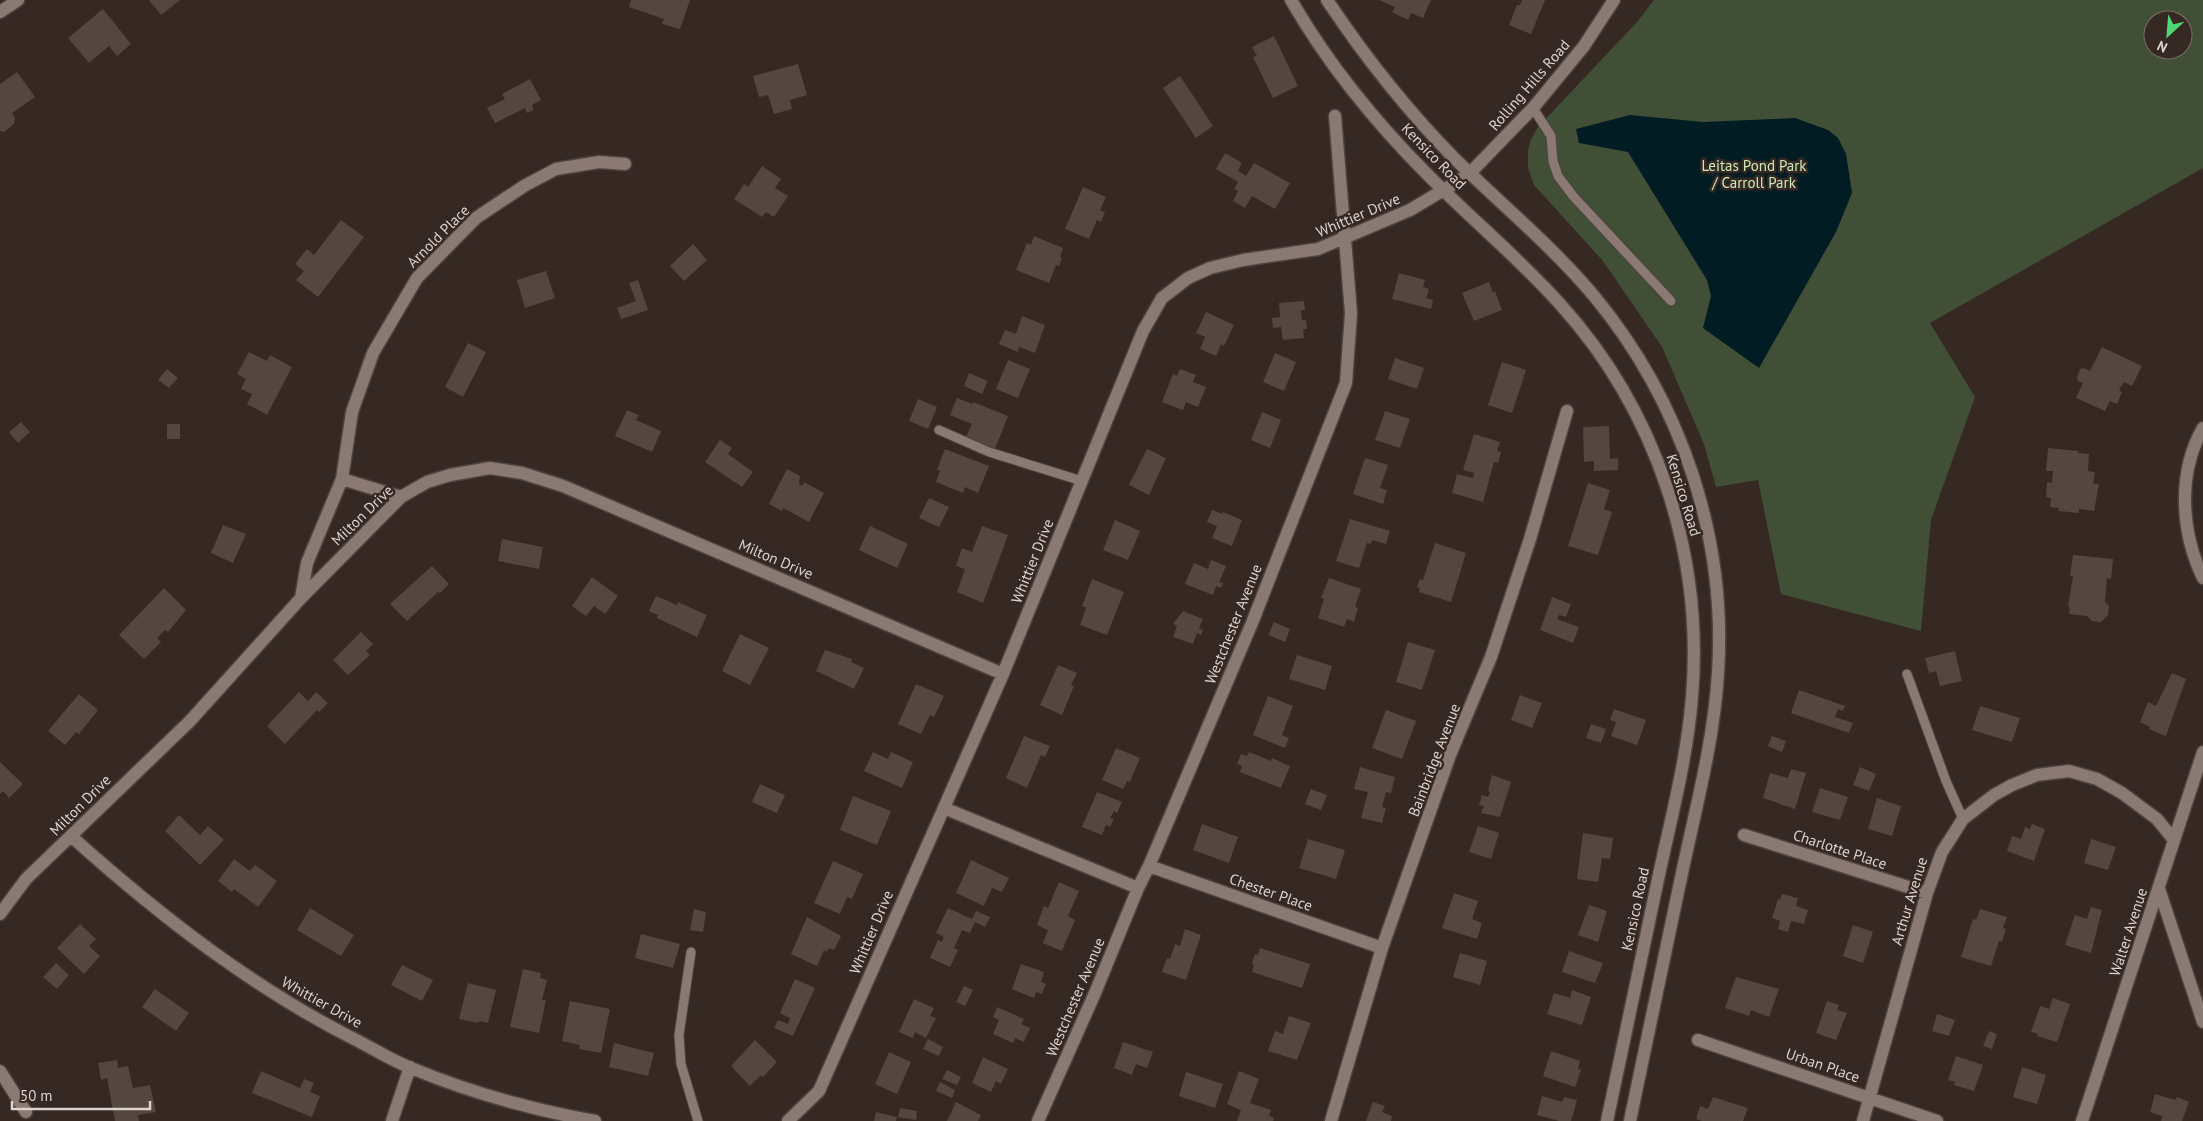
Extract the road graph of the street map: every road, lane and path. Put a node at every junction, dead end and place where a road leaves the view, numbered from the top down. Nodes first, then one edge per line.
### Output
1 (18, 0) edge
2 (1291, 0) edge
3 (1327, 0) edge
4 (1614, 0) edge
5 (0, 12) edge
6 (1533, 108) junction
7 (1335, 116) dead end
8 (625, 164) dead end
9 (1470, 173) junction
10 (1457, 182) joint
11 (1443, 191) junction
12 (1344, 240) junction
13 (1671, 301) dead end
14 (1567, 411) dead end
15 (2203, 428) edge
16 (939, 430) dead end
17 (342, 480) junction
18 (1082, 481) junction
19 (401, 497) junction
20 (2203, 578) edge
21 (301, 598) junction
22 (1003, 674) junction
23 (1907, 674) dead end
24 (2203, 752) edge
25 (944, 808) junction
26 (1963, 819) junction
27 (1744, 835) dead end
28 (72, 837) junction
29 (2174, 840) junction
30 (1149, 866) junction
31 (1138, 888) junction
32 (2159, 889) junction
33 (1927, 893) junction
34 (0, 914) edge
35 (1382, 948) junction
36 (691, 952) dead end
37 (2203, 1022) edge
38 (1698, 1040) dead end
39 (410, 1068) junction
40 (0, 1071) edge
41 (1870, 1098) junction
42 (26, 1112) dead end
43 (1043, 1120) edge
44 (392, 1121) edge
45 (591, 1121) edge
46 (698, 1121) edge
47 (788, 1121) edge
48 (1331, 1121) edge
49 (1607, 1121) edge
50 (1630, 1121) edge
51 (1863, 1121) edge
52 (1937, 1121) edge
53 (2082, 1121) edge

1 - 5 street
2 - 11 street, Kensico Road
3 - 9 street, Kensico Road
4 - 6 street, Rolling Hills Road
6 - 9 street, Rolling Hills Road
6 - 13 lane
7 - 12 street, Westchester Avenue
8 - 17 street, Arnold Place
9 - 10 street, Rolling Hills Road
9 - 50 street, Kensico Road
10 - 11 street, Whittier Drive
11 - 12 street, Whittier Drive
11 - 49 street, Kensico Road
12 - 18 street, Whittier Drive
12 - 30 street, Westchester Avenue
14 - 35 street, Bainbridge Avenue
15 - 20 street
16 - 18 lane
17 - 19 street
17 - 21 street, Arnold Place
18 - 22 street, Whittier Drive
19 - 21 street, Milton Drive
19 - 22 street, Milton Drive
21 - 28 street, Milton Drive
22 - 25 street, Whittier Drive
23 - 26 lane
24 - 29 street, Walter Avenue
25 - 31 street
25 - 47 street, Whittier Drive
26 - 29 street, Arthur Avenue
26 - 33 street, Arthur Avenue
27 - 33 street, Charlotte Place
28 - 34 street, Milton Drive
28 - 39 street, Whittier Drive
29 - 32 street, Walter Avenue
30 - 31 street, Westchester Avenue
30 - 35 street, Chester Place
31 - 43 street, Westchester Avenue
32 - 37 street
32 - 53 street, Walter Avenue
33 - 41 street, Arthur Avenue
35 - 48 street, Bainbridge Avenue
36 - 46 lane
38 - 41 street, Urban Place
39 - 44 street
39 - 45 street, Whittier Drive
40 - 42 street
41 - 51 street, Arthur Avenue
41 - 52 street, Urban Place

